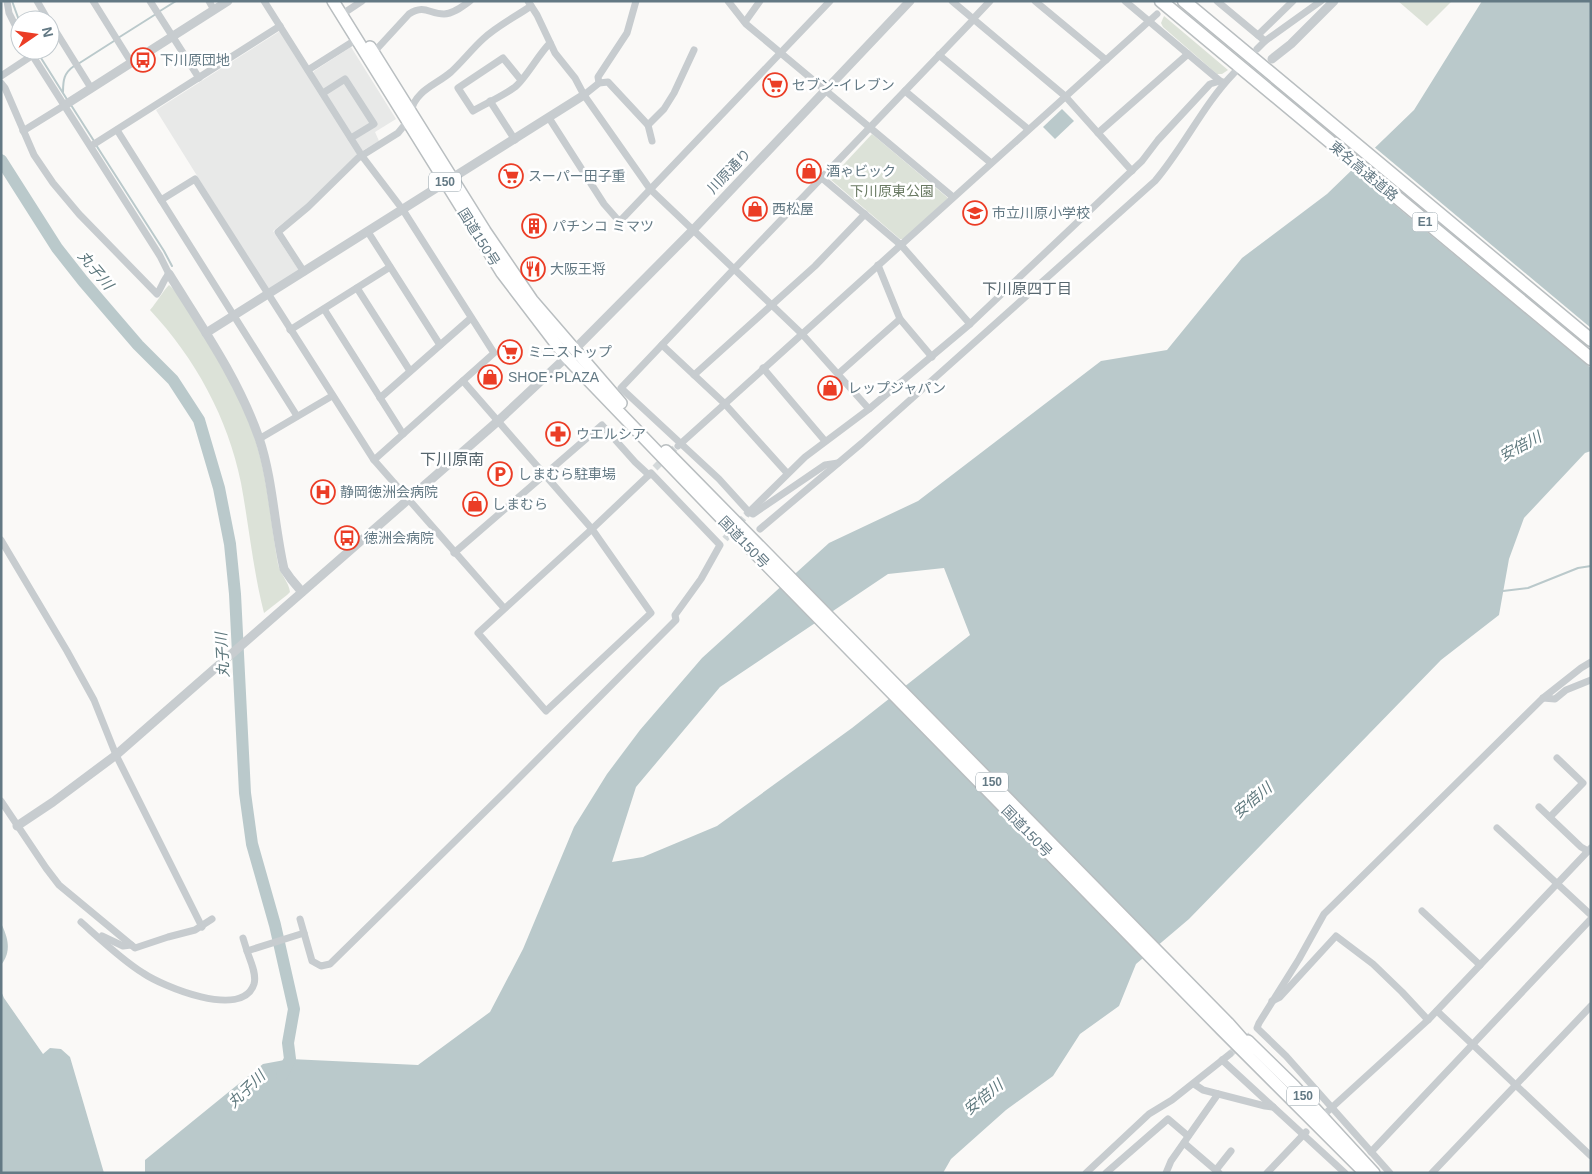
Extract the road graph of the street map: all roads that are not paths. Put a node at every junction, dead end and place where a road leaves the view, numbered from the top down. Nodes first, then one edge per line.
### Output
1 (93, 1) edge
2 (150, 1) edge
3 (209, 1) edge
4 (228, 1) edge
5 (264, 1) edge
6 (333, 1) edge
7 (362, 1) edge
8 (470, 1) edge
9 (636, 1) edge
10 (728, 1) edge
11 (760, 1) edge
12 (830, 1) edge
13 (910, 1) edge
14 (952, 1) edge
15 (990, 1) edge
16 (1035, 1) edge
17 (1125, 1) edge
18 (1161, 1) edge
19 (1184, 1) edge
20 (1217, 1) edge
21 (1322, 1) edge
22 (1334, 1) edge
23 (1290, 2) edge
24 (529, 4) edge
25 (344, 6) edge
26 (214, 10) junction
27 (1157, 14) dead end
28 (973, 19) junction
29 (1149, 21) junction
30 (745, 22) junction
31 (280, 26) junction
32 (1258, 35) junction
33 (173, 36) junction
34 (60, 39) edge
35 (357, 39) junction
36 (1265, 41) junction
37 (550, 43) junction
38 (1257, 49) dead end
39 (694, 50) dead end
40 (374, 52) junction
41 (781, 53) junction
42 (1188, 54) junction
43 (940, 55) junction
44 (1272, 59) dead end
45 (24, 60) edge
46 (35, 60) edge
47 (1106, 60) junction
48 (131, 62) junction
49 (308, 70) junction
50 (1234, 73) dead end
51 (198, 78) junction
52 (521, 80) junction
53 (2, 82) edge
54 (1223, 82) junction
55 (599, 84) junction
56 (91, 88) junction
57 (825, 90) junction
58 (905, 91) junction
59 (323, 93) junction
60 (584, 95) junction
61 (1065, 96) junction
62 (490, 101) junction
63 (64, 105) junction
64 (411, 111) junction
65 (549, 118) junction
66 (407, 122) junction
67 (648, 125) junction
68 (870, 127) junction
69 (1028, 129) junction
70 (24, 130) junction
71 (117, 130) junction
72 (1098, 133) junction
73 (351, 138) junction
74 (515, 140) junction
75 (652, 141) dead end
76 (91, 146) junction
77 (362, 156) junction
78 (991, 163) junction
79 (1132, 171) junction
80 (822, 178) junction
81 (449, 181) junction
82 (650, 189) junction
83 (953, 197) junction
84 (161, 200) junction
85 (403, 210) junction
86 (865, 214) junction
87 (692, 230) junction
88 (368, 232) junction
89 (901, 244) junction
90 (878, 265) junction
91 (390, 267) junction
92 (734, 269) junction
93 (304, 272) junction
94 (169, 274) junction
95 (357, 288) junction
96 (268, 295) junction
97 (772, 305) junction
98 (324, 309) junction
99 (234, 316) junction
100 (471, 318) junction
101 (900, 319) junction
102 (970, 324) junction
103 (290, 330) junction
104 (206, 333) junction
105 (802, 334) junction
106 (1591, 340) edge
107 (440, 345) junction
108 (662, 345) junction
109 (570, 354) junction
110 (932, 357) junction
111 (1591, 360) edge
112 (764, 368) junction
113 (410, 371) junction
114 (694, 374) junction
115 (838, 374) junction
116 (463, 381) junction
117 (332, 396) junction
118 (380, 398) junction
119 (724, 403) junction
120 (869, 408) junction
121 (297, 416) junction
122 (498, 421) junction
123 (403, 434) junction
124 (259, 439) junction
125 (825, 441) junction
126 (678, 445) junction
127 (374, 460) junction
128 (838, 463) junction
129 (652, 472) junction
130 (788, 473) junction
131 (545, 474) junction
132 (407, 500) junction
133 (748, 513) junction
134 (592, 528) junction
135 (760, 529) dead end
136 (1, 540) edge
137 (454, 553) junction
138 (302, 592) junction
139 (504, 608) junction
140 (1591, 662) edge
141 (1591, 680) edge
142 (1543, 698) junction
143 (116, 754) junction
144 (1557, 758) dead end
145 (1, 801) edge
146 (1539, 807) dead end
147 (1550, 817) junction
148 (17, 826) junction
149 (1498, 828) dead end
150 (1589, 849) edge
151 (1557, 884) junction
152 (1422, 910) dead end
153 (1591, 917) edge
154 (212, 919) dead end
155 (300, 919) dead end
156 (202, 927) junction
157 (304, 933) junction
158 (243, 938) dead end
159 (132, 945) junction
160 (247, 951) junction
161 (1480, 965) junction
162 (1272, 1002) junction
163 (1591, 1006) edge
164 (1437, 1011) junction
165 (1428, 1020) junction
166 (1225, 1026) junction
167 (1472, 1044) junction
168 (1230, 1054) tunnel mouth
169 (1222, 1060) junction
170 (1194, 1084) junction
171 (1515, 1085) junction
172 (1218, 1094) junction
173 (1273, 1107) junction
174 (1330, 1109) junction
175 (1305, 1134) junction
176 (1188, 1136) junction
177 (1334, 1139) junction
178 (1184, 1143) junction
179 (1231, 1151) dead end
180 (1371, 1152) junction
181 (1591, 1156) edge
182 (1218, 1172) edge
183 (1086, 1173) edge
184 (1106, 1173) edge
185 (1166, 1173) edge
186 (1267, 1173) edge
187 (1345, 1173) edge
188 (1359, 1173) edge
189 (1365, 1173) edge
190 (1372, 1173) edge
191 (1390, 1173) edge
192 (1432, 1173) edge

1 - 48 street
2 - 33 street
3 - 26 street
4 - 26 street
5 - 31 street
6 - 35 highway, 国道150号 / 150
7 - 25 street
8 - 40 street
9 - 55 street
10 - 30 street
11 - 30 street
12 - 41 street
13 - 57 street, 川原通り
14 - 28 street
15 - 28 street
16 - 47 street
17 - 29 street
18 - 111 highway, 東名高速道路 / E1
19 - 106 highway, 東名高速道路 / E1
20 - 32 street
21 - 36 street
22 - 44 street
23 - 32 street
24 - 37 street
24 - 64 street
25 - 40 highway, 国道150号 / 150
26 - 33 street
27 - 29 street
28 - 43 street
28 - 61 street
29 - 42 street
29 - 47 street
30 - 41 street
31 - 49 street
31 - 51 street
32 - 36 street
33 - 48 street
33 - 51 street
34 - 56 street
35 - 49 street
35 - 66 highway, 国道150号 / 150
36 - 38 street
37 - 52 street
37 - 60 street
39 - 67 street
40 - 64 highway, 国道150号 / 150
41 - 57 street
41 - 82 street
42 - 54 street
42 - 72 street
43 - 58 street
43 - 69 street
45 - 53 street
46 - 63 street
47 - 61 street
48 - 56 street
49 - 59 street
50 - 54 street
51 - 71 street
52 - 62 street
52 - 62 street
53 - 70 street
54 - 79 street
54 - 128 street
55 - 60 street
55 - 67 street
56 - 63 street
57 - 68 street
57 - 87 street, 川原通り
58 - 68 street
58 - 78 street
59 - 73 street
59 - 73 street
60 - 65 street
60 - 82 street
61 - 69 street
61 - 72 street
62 - 74 street
63 - 70 street
63 - 76 street
64 - 81 highway, 国道150号 / 150
65 - 74 street
65 - 82 street
66 - 77 street
66 - 81 highway, 国道150号 / 150
67 - 75 street
68 - 80 street
68 - 83 street
69 - 78 street
70 - 94 street
71 - 76 street
71 - 84 street
72 - 79 street
73 - 77 street
74 - 81 street
76 - 94 street
77 - 85 street
77 - 93 street
78 - 83 street
79 - 102 street
80 - 86 street
80 - 92 street
81 - 85 street
81 - 109 highway, 国道150号 / 150
82 - 87 street
83 - 89 street
84 - 96 street
84 - 99 street
85 - 88 street
85 - 100 street
86 - 89 street
86 - 97 street
87 - 92 street
87 - 109 street, 川原通り
88 - 91 street
88 - 93 street
89 - 90 street
89 - 102 street
90 - 101 street
90 - 105 street
91 - 95 street
91 - 107 street
92 - 97 street
92 - 108 street
93 - 96 street
94 - 104 street
95 - 98 street
95 - 113 street
96 - 99 street
96 - 103 street
97 - 105 street
97 - 114 street
98 - 103 street
98 - 118 street
99 - 104 street
99 - 121 street
100 - 107 street
100 - 116 street
101 - 110 street
101 - 115 street
102 - 110 street
103 - 117 street
104 - 124 street
105 - 112 street
105 - 115 street
107 - 113 street
108 - 114 street
108 - 126 street
109 - 122 street, 川原通り
109 - 166 highway, 国道150号 / 150
110 - 120 street
112 - 119 street
112 - 125 street
113 - 118 street
114 - 119 street
115 - 120 street
116 - 122 street
116 - 123 street
117 - 121 street
117 - 127 street
118 - 123 street
119 - 126 street
119 - 130 street
120 - 125 street
121 - 124 street
122 - 131 street
122 - 132 street, 川原通り
123 - 127 street
124 - 138 street
125 - 130 street
126 - 133 street
127 - 132 street
128 - 133 street
128 - 135 street
129 - 131 street
129 - 134 street
129 - 157 street
130 - 133 street
131 - 134 street
131 - 137 street
132 - 137 street
132 - 138 street, 川原通り
134 - 139 street
134 - 139 street
136 - 143 street
137 - 139 street
138 - 143 street, 川原通り
140 - 142 street
141 - 142 street
142 - 162 street
143 - 148 street, 川原通り
143 - 156 street
144 - 147 street
145 - 148 street
146 - 147 street
147 - 150 street
148 - 159 street
149 - 151 street
150 - 151 street
151 - 153 street
151 - 161 street
152 - 161 street
153 - 167 street
154 - 156 street
155 - 157 street
156 - 159 street
157 - 160 street
158 - 160 street
159 - 160 street
161 - 164 street
162 - 165 street
162 - 174 street
163 - 171 street
164 - 165 street
164 - 167 street
165 - 174 street
166 - 177 highway, 国道150号 / 150
166 - 188 highway, 国道150号 / 150
166 - 190 highway, 国道150号 / 150
167 - 171 street
167 - 180 street
168 - 169 street
169 - 170 street
169 - 173 street
170 - 172 street
170 - 183 street
171 - 181 street
171 - 192 street
172 - 173 street
172 - 176 street
173 - 175 street
174 - 180 street
175 - 186 street
175 - 187 street
176 - 178 street
176 - 184 street
177 - 189 highway, 150
177 - 190 highway, 150
178 - 182 street
178 - 185 street
179 - 182 street
180 - 191 street

